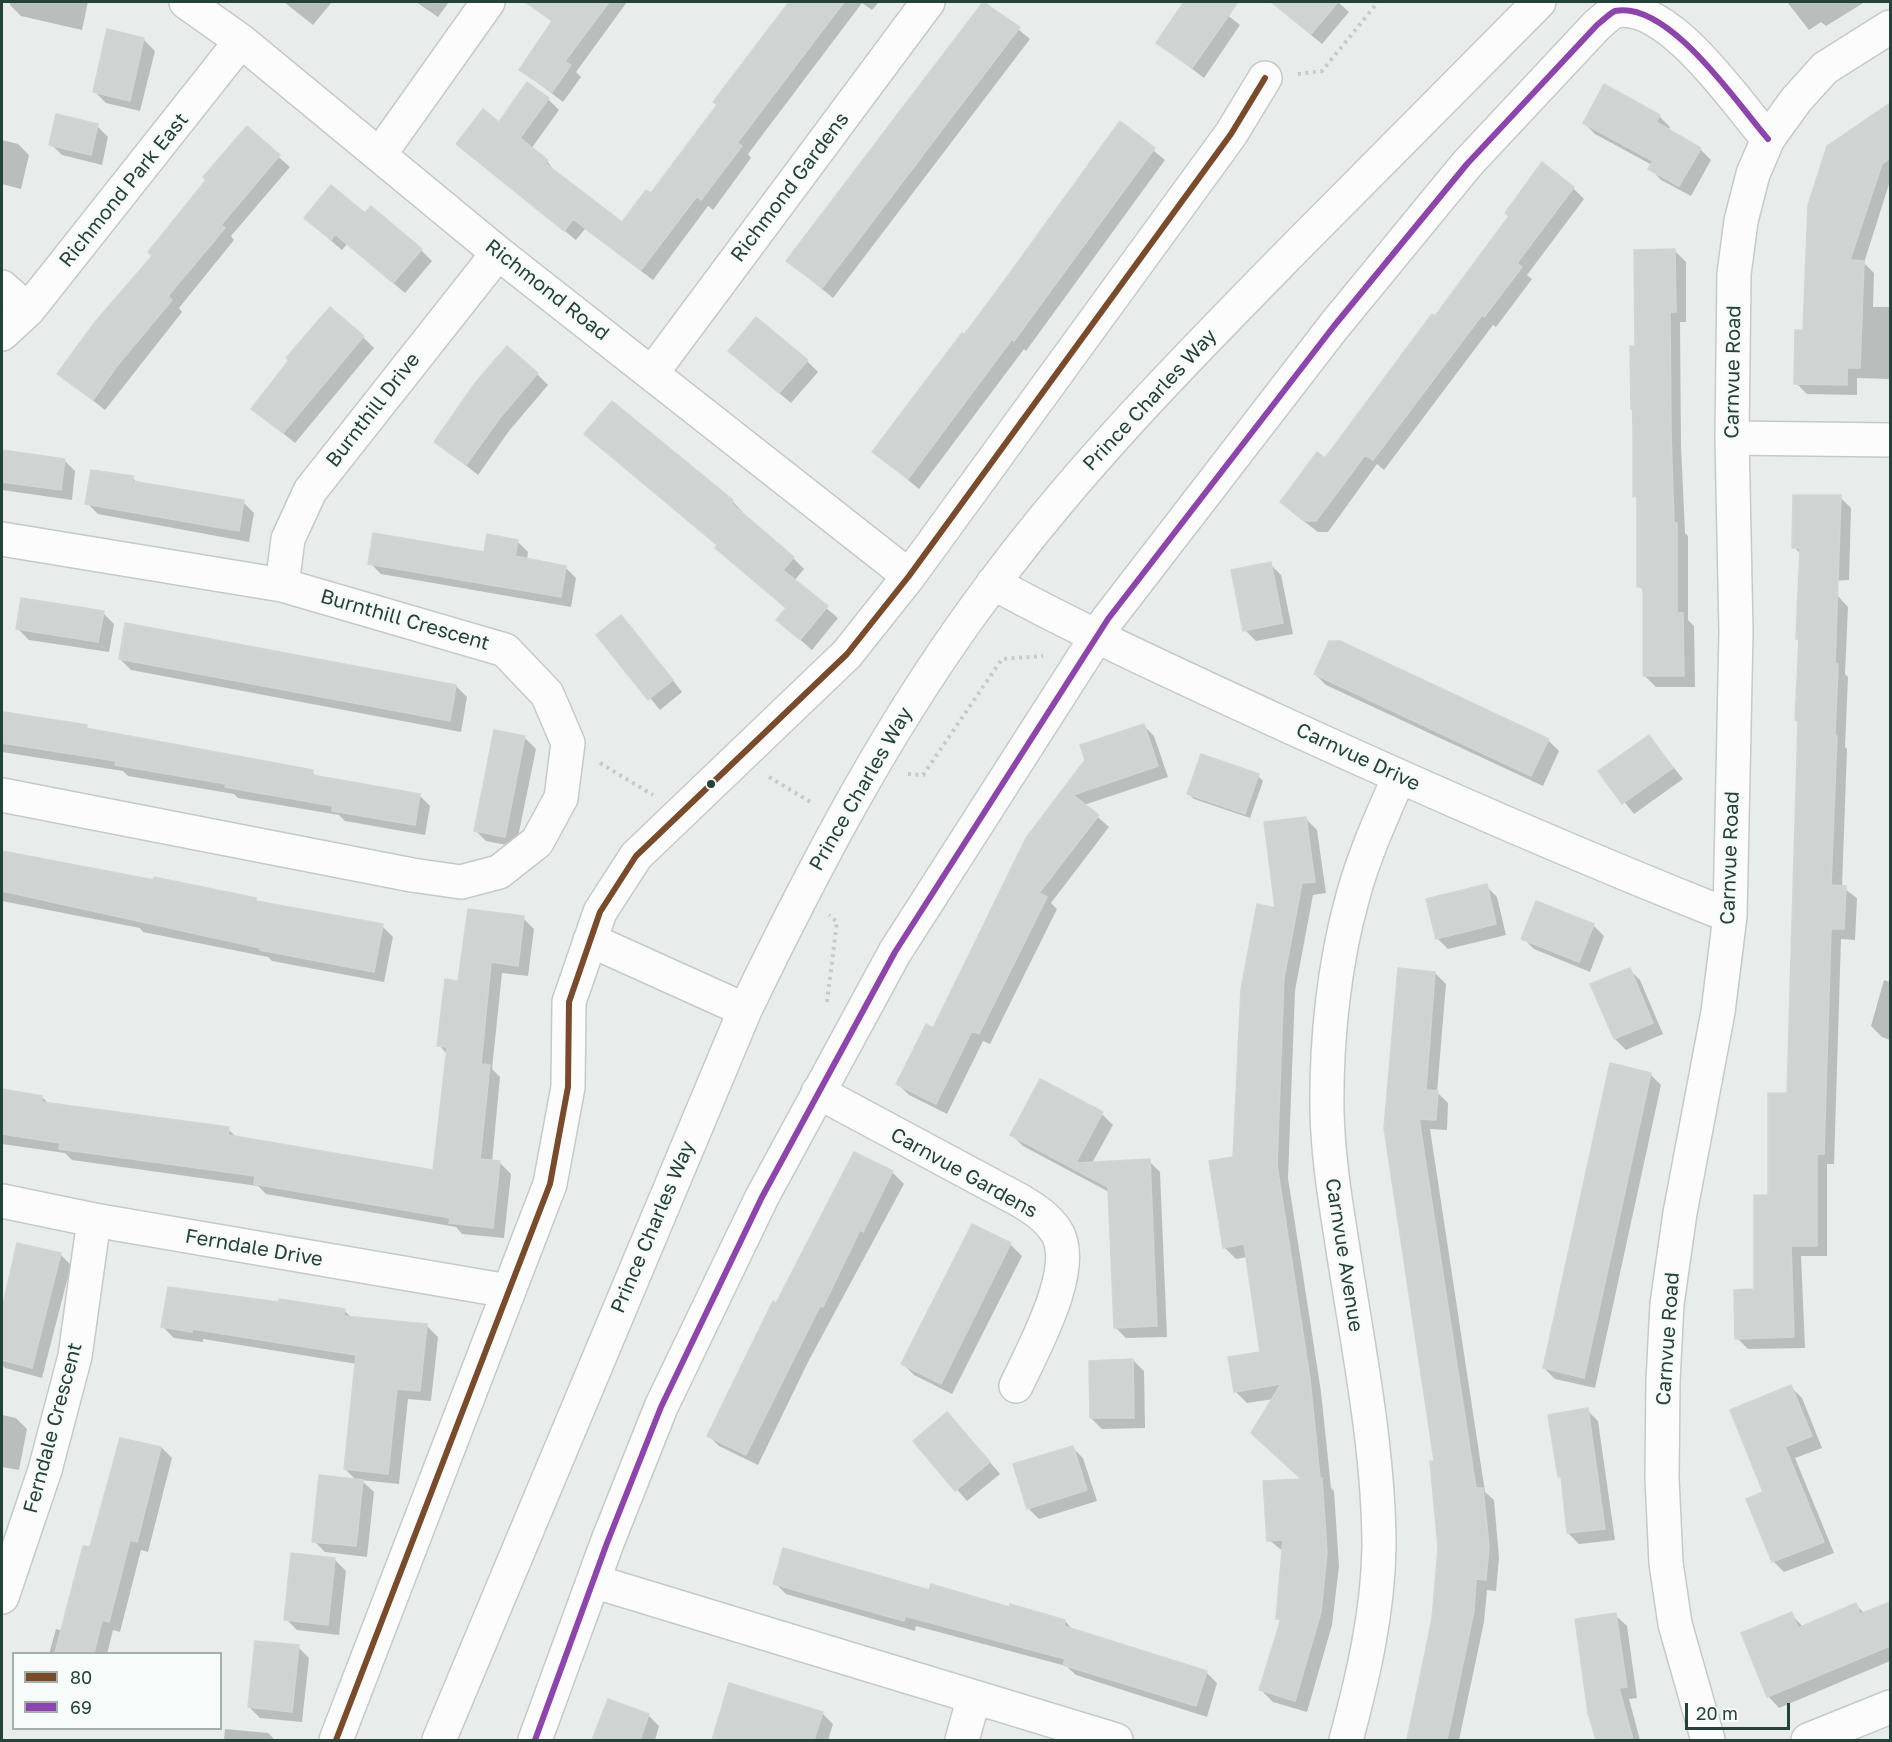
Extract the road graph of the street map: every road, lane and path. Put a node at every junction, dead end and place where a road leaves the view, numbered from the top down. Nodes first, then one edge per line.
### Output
1 (186, 2) edge
2 (489, 2) edge
3 (928, 2) edge
4 (1378, 2) edge
5 (1539, 2) edge
6 (1890, 27) edge
7 (241, 41) junction
8 (1265, 78) joint
9 (1768, 139) junction
10 (380, 154) junction
11 (498, 253) junction
12 (2, 287) edge
13 (28, 309) junction
14 (2, 334) edge
15 (652, 373) junction
16 (1732, 438) junction
17 (1890, 440) edge
18 (2, 539) edge
19 (909, 576) junction
20 (993, 583) junction
21 (282, 585) junction
22 (1096, 636) junction
23 (1075, 672) junction
24 (568, 743) junction
25 (739, 758) junction
26 (868, 773) junction
27 (1400, 777) junction
28 (2, 795) edge
29 (681, 812) junction
30 (840, 821) junction
31 (801, 893) junction
32 (1730, 916) junction
33 (590, 940) junction
34 (745, 1010) junction
35 (841, 1050) junction
36 (818, 1092) junction
37 (2, 1201) edge
38 (94, 1220) junction
39 (508, 1291) junction
40 (1016, 1386) dead end
41 (14, 1522) edge
42 (593, 1581) junction
43 (2, 1597) edge
44 (974, 1697) junction
45 (1890, 1707) edge
46 (336, 1740) edge
47 (439, 1740) edge
48 (535, 1740) edge
49 (962, 1740) edge
50 (1116, 1740) edge
51 (1346, 1740) edge
52 (1708, 1740) edge
53 (1808, 1740) edge

1 - 7 street, Richmond Road
2 - 10 street
3 - 15 street, Richmond Gardens
4 - 8 path
5 - 20 street, Prince Charles Way
6 - 9 street, Carnvue Road
7 - 10 street, Richmond Road
7 - 13 street, Richmond Park East
8 - 19 street
9 - 16 street, Carnvue Road
9 - 22 street
10 - 11 street, Richmond Road
11 - 15 street, Richmond Road
11 - 21 street, Burnthill Drive
12 - 13 street
13 - 14 street, Richmond Park East
15 - 19 street, Richmond Road
16 - 17 street
16 - 32 street, Carnvue Road
18 - 21 street, Burnthill Crescent
19 - 25 street
20 - 22 street, Carnvue Drive
20 - 26 street, Prince Charles Way
21 - 24 street, Burnthill Crescent
22 - 23 street
22 - 27 street, Carnvue Drive
23 - 26 path
23 - 35 street
24 - 28 street
24 - 29 path
25 - 29 street
25 - 30 path
26 - 30 street, Prince Charles Way
27 - 32 street, Carnvue Drive
27 - 51 street, Carnvue Avenue
29 - 33 street
30 - 31 street, Prince Charles Way
31 - 34 street, Prince Charles Way
31 - 35 path
32 - 52 street, Carnvue Road
33 - 34 street
33 - 39 street
34 - 47 street, Prince Charles Way
35 - 36 street
36 - 40 street, Carnvue Gardens
36 - 42 street
37 - 38 street, Ferndale Drive
38 - 39 street, Ferndale Drive
38 - 41 street, Ferndale Crescent
39 - 46 street
41 - 43 street, Ferndale Crescent
42 - 44 street
42 - 48 street
44 - 49 street
44 - 50 street
45 - 53 street

